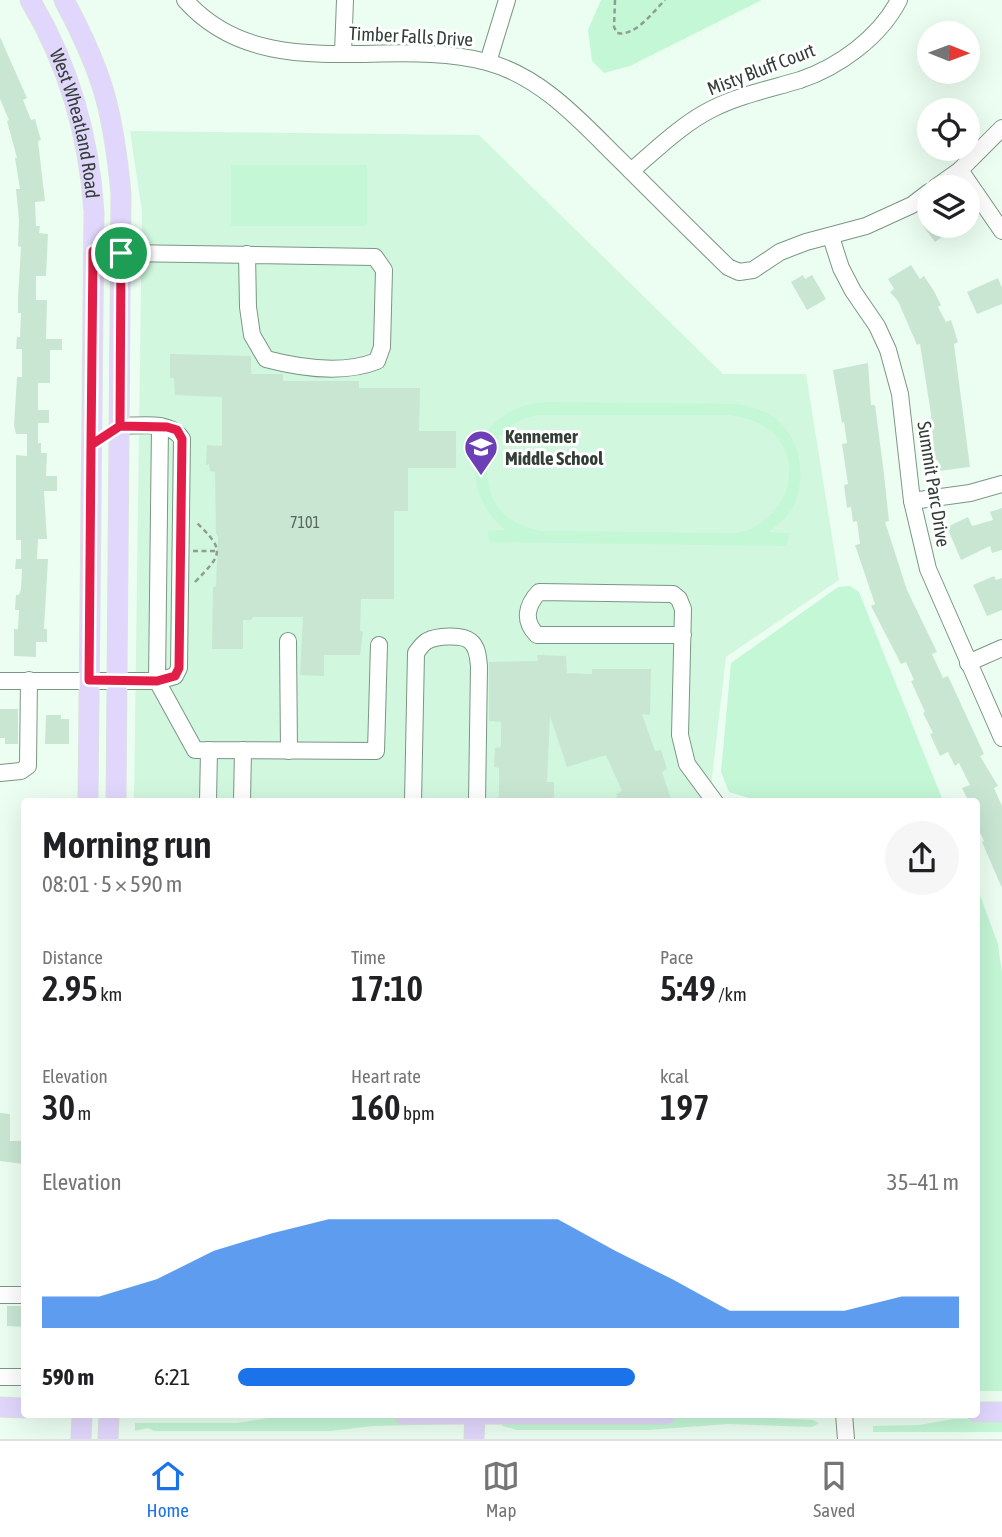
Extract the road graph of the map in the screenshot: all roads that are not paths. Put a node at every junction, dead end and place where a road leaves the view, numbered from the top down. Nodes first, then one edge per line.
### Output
1 (30, 0) edge
2 (64, 0) edge
3 (185, 0) edge
4 (345, 0) edge
5 (507, 0) edge
6 (899, 0) edge
7 (342, 53) junction
8 (488, 62) junction
9 (1002, 128) edge
10 (960, 170) junction
11 (631, 171) junction
12 (953, 175) edge
13 (917, 201) edge
14 (1002, 231) edge
15 (831, 237) junction
16 (93, 251) junction
17 (121, 253) junction
18 (247, 254) junction
19 (120, 426) junction
20 (160, 426) junction
21 (91, 445) junction
22 (1002, 484) edge
23 (912, 501) junction
24 (683, 635) junction
25 (288, 641) dead end
26 (379, 645) dead end
27 (1002, 648) edge
28 (968, 663) junction
29 (29, 680) junction
30 (89, 680) junction
31 (0, 681) edge
32 (117, 681) junction
33 (157, 681) junction
34 (1002, 738) edge
35 (209, 750) junction
36 (243, 750) junction
37 (289, 751) junction
38 (0, 773) edge
39 (88, 798) edge
40 (116, 798) edge
41 (208, 798) edge
42 (242, 798) edge
43 (413, 798) edge
44 (477, 798) edge
45 (712, 798) edge
46 (0, 1295) edge
47 (21, 1295) edge
48 (0, 1377) edge
49 (21, 1377) edge
50 (0, 1408) edge
51 (21, 1408) edge
52 (980, 1412) edge
53 (1002, 1412) edge
54 (82, 1418) edge
55 (109, 1418) edge
56 (475, 1418) edge
57 (844, 1418) edge
58 (81, 1439) edge
59 (108, 1439) edge
60 (474, 1439) edge
61 (846, 1439) edge

1 - 16 main road, West Wheatland Road
2 - 17 main road, West Wheatland Road
3 - 7 street, Timber Falls Drive
4 - 7 street
5 - 8 street
6 - 11 street, Misty Bluff Court
7 - 8 street, Timber Falls Drive
8 - 11 street, Timber Falls Drive
9 - 10 street
10 - 12 street
10 - 14 street
11 - 15 street, Timber Falls Drive
13 - 15 street
15 - 23 street, Summit Parc Drive
16 - 17 main road
16 - 21 main road, West Wheatland Road
17 - 18 street
17 - 19 main road, West Wheatland Road
18 - 18 street
19 - 20 street
19 - 21 main road
19 - 32 main road, West Wheatland Road
20 - 33 street
20 - 33 street
21 - 30 main road, West Wheatland Road
22 - 23 street
23 - 28 street, Summit Parc Drive
24 - 24 street
24 - 45 street
25 - 37 street
26 - 37 street
27 - 28 street
28 - 34 street, Summit Parc Drive
29 - 30 street
29 - 31 street
29 - 38 street
30 - 32 street
30 - 39 main road, West Wheatland Road
32 - 33 street
32 - 40 main road, West Wheatland Road
33 - 35 street
35 - 36 street
35 - 41 street
36 - 37 street
36 - 42 street
43 - 44 street
46 - 47 street
48 - 49 street
50 - 51 main road
52 - 53 main road
54 - 58 main road
55 - 59 main road
56 - 60 main road
57 - 61 street

